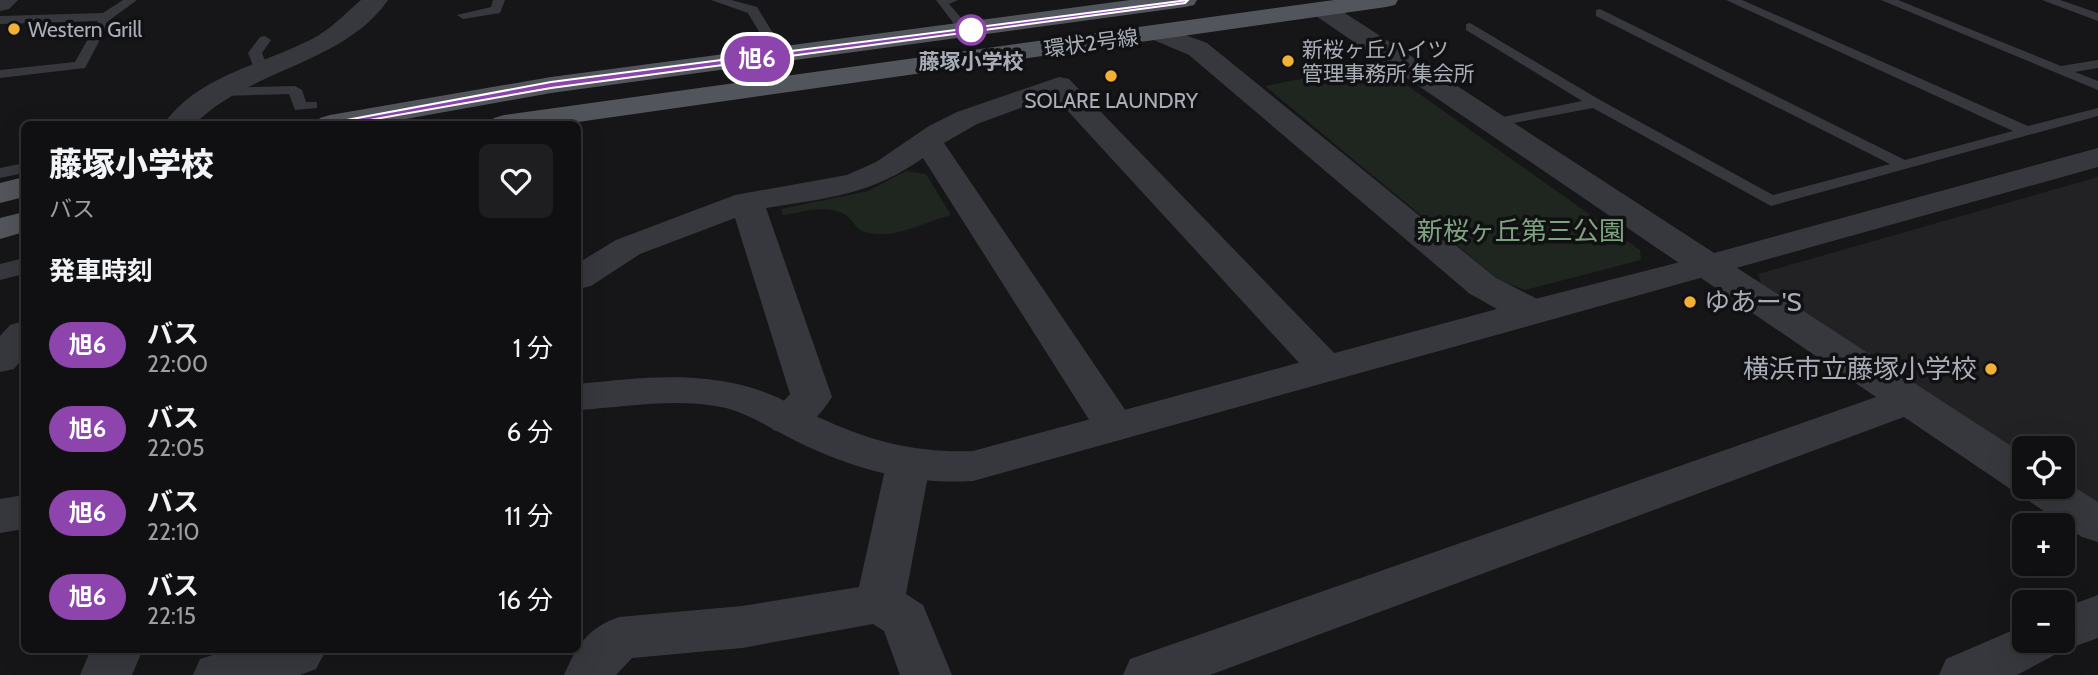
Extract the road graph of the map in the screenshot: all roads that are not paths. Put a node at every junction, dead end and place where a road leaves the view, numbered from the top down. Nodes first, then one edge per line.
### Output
1 (6, 0) edge
2 (131, 0) edge
3 (376, 0) edge
4 (499, 0) edge
5 (717, 0) edge
6 (953, 0) edge
7 (1185, 0) edge
8 (1386, 0) edge
9 (1732, 0) edge
10 (1887, 0) edge
11 (2048, 0) edge
12 (0, 4) edge
13 (1322, 9) junction
14 (1600, 13) dead end
15 (463, 15) dead end
16 (106, 17) junction
17 (2098, 17) edge
18 (0, 20) edge
19 (1470, 27) dead end
20 (965, 30) junction
21 (1157, 33) junction
22 (265, 40) dead end
23 (780, 56) junction
24 (2098, 64) edge
25 (262, 70) junction
26 (2060, 71) junction
27 (0, 74) edge
28 (2098, 86) edge
29 (222, 92) junction
30 (1595, 103) junction
31 (2098, 113) edge
32 (333, 116) edge
33 (182, 121) edge
34 (526, 121) edge
35 (1493, 123) junction
36 (2028, 132) junction
37 (928, 141) junction
38 (2098, 157) edge
39 (1904, 165) junction
40 (21, 168) edge
41 (0, 173) edge
42 (21, 188) edge
43 (0, 193) edge
44 (747, 202) junction
45 (21, 223) edge
46 (0, 229) edge
47 (1709, 266) junction
48 (21, 267) edge
49 (0, 272) edge
50 (581, 276) edge
51 (1531, 310) junction
52 (21, 336) edge
53 (0, 360) edge
54 (1326, 368) junction
55 (581, 397) edge
56 (1909, 400) junction
57 (788, 420) junction
58 (1115, 427) junction
59 (908, 465) junction
60 (2012, 468) edge
61 (2058, 499) edge
62 (21, 512) edge
63 (0, 516) edge
64 (2098, 526) edge
65 (880, 603) junction
66 (2098, 615) edge
67 (2075, 626) edge
68 (115, 653) edge
69 (2013, 653) edge
70 (298, 654) dead end
71 (106, 675) edge
72 (219, 675) edge
73 (590, 675) edge
74 (926, 675) edge
75 (1149, 675) edge
76 (1965, 675) edge

1 - 12 street
2 - 16 lane
3 - 25 street
4 - 15 lane
5 - 23 lane
6 - 20 lane
7 - 20 main road, 環状2号線
8 - 13 main road, 環状2号線
9 - 36 lane
10 - 26 lane
11 - 17 lane
13 - 21 main road, 環状2号線
13 - 35 street
14 - 39 lane
16 - 18 lane
16 - 27 lane
19 - 30 lane
20 - 23 main road, 環状2号線
21 - 34 main road, 環状2号線
21 - 51 street
22 - 25 lane
23 - 32 main road, 環状2号線
24 - 26 lane
25 - 29 street
26 - 28 lane
29 - 32 lane
29 - 33 street
30 - 35 lane
30 - 39 lane
31 - 36 lane
35 - 47 street
36 - 39 lane
37 - 44 street
37 - 54 street
37 - 58 street
38 - 47 street
40 - 41 lane
42 - 43 main road
44 - 50 street
44 - 57 street
45 - 46 main road
47 - 51 street
47 - 56 street
48 - 49 street
51 - 54 street
52 - 53 street
54 - 58 street
55 - 57 street
56 - 60 street
56 - 75 street
57 - 59 street
58 - 59 street
59 - 65 street
61 - 64 street
62 - 63 street
65 - 73 street
65 - 74 street
66 - 67 street
68 - 71 street
69 - 76 street
70 - 72 street

